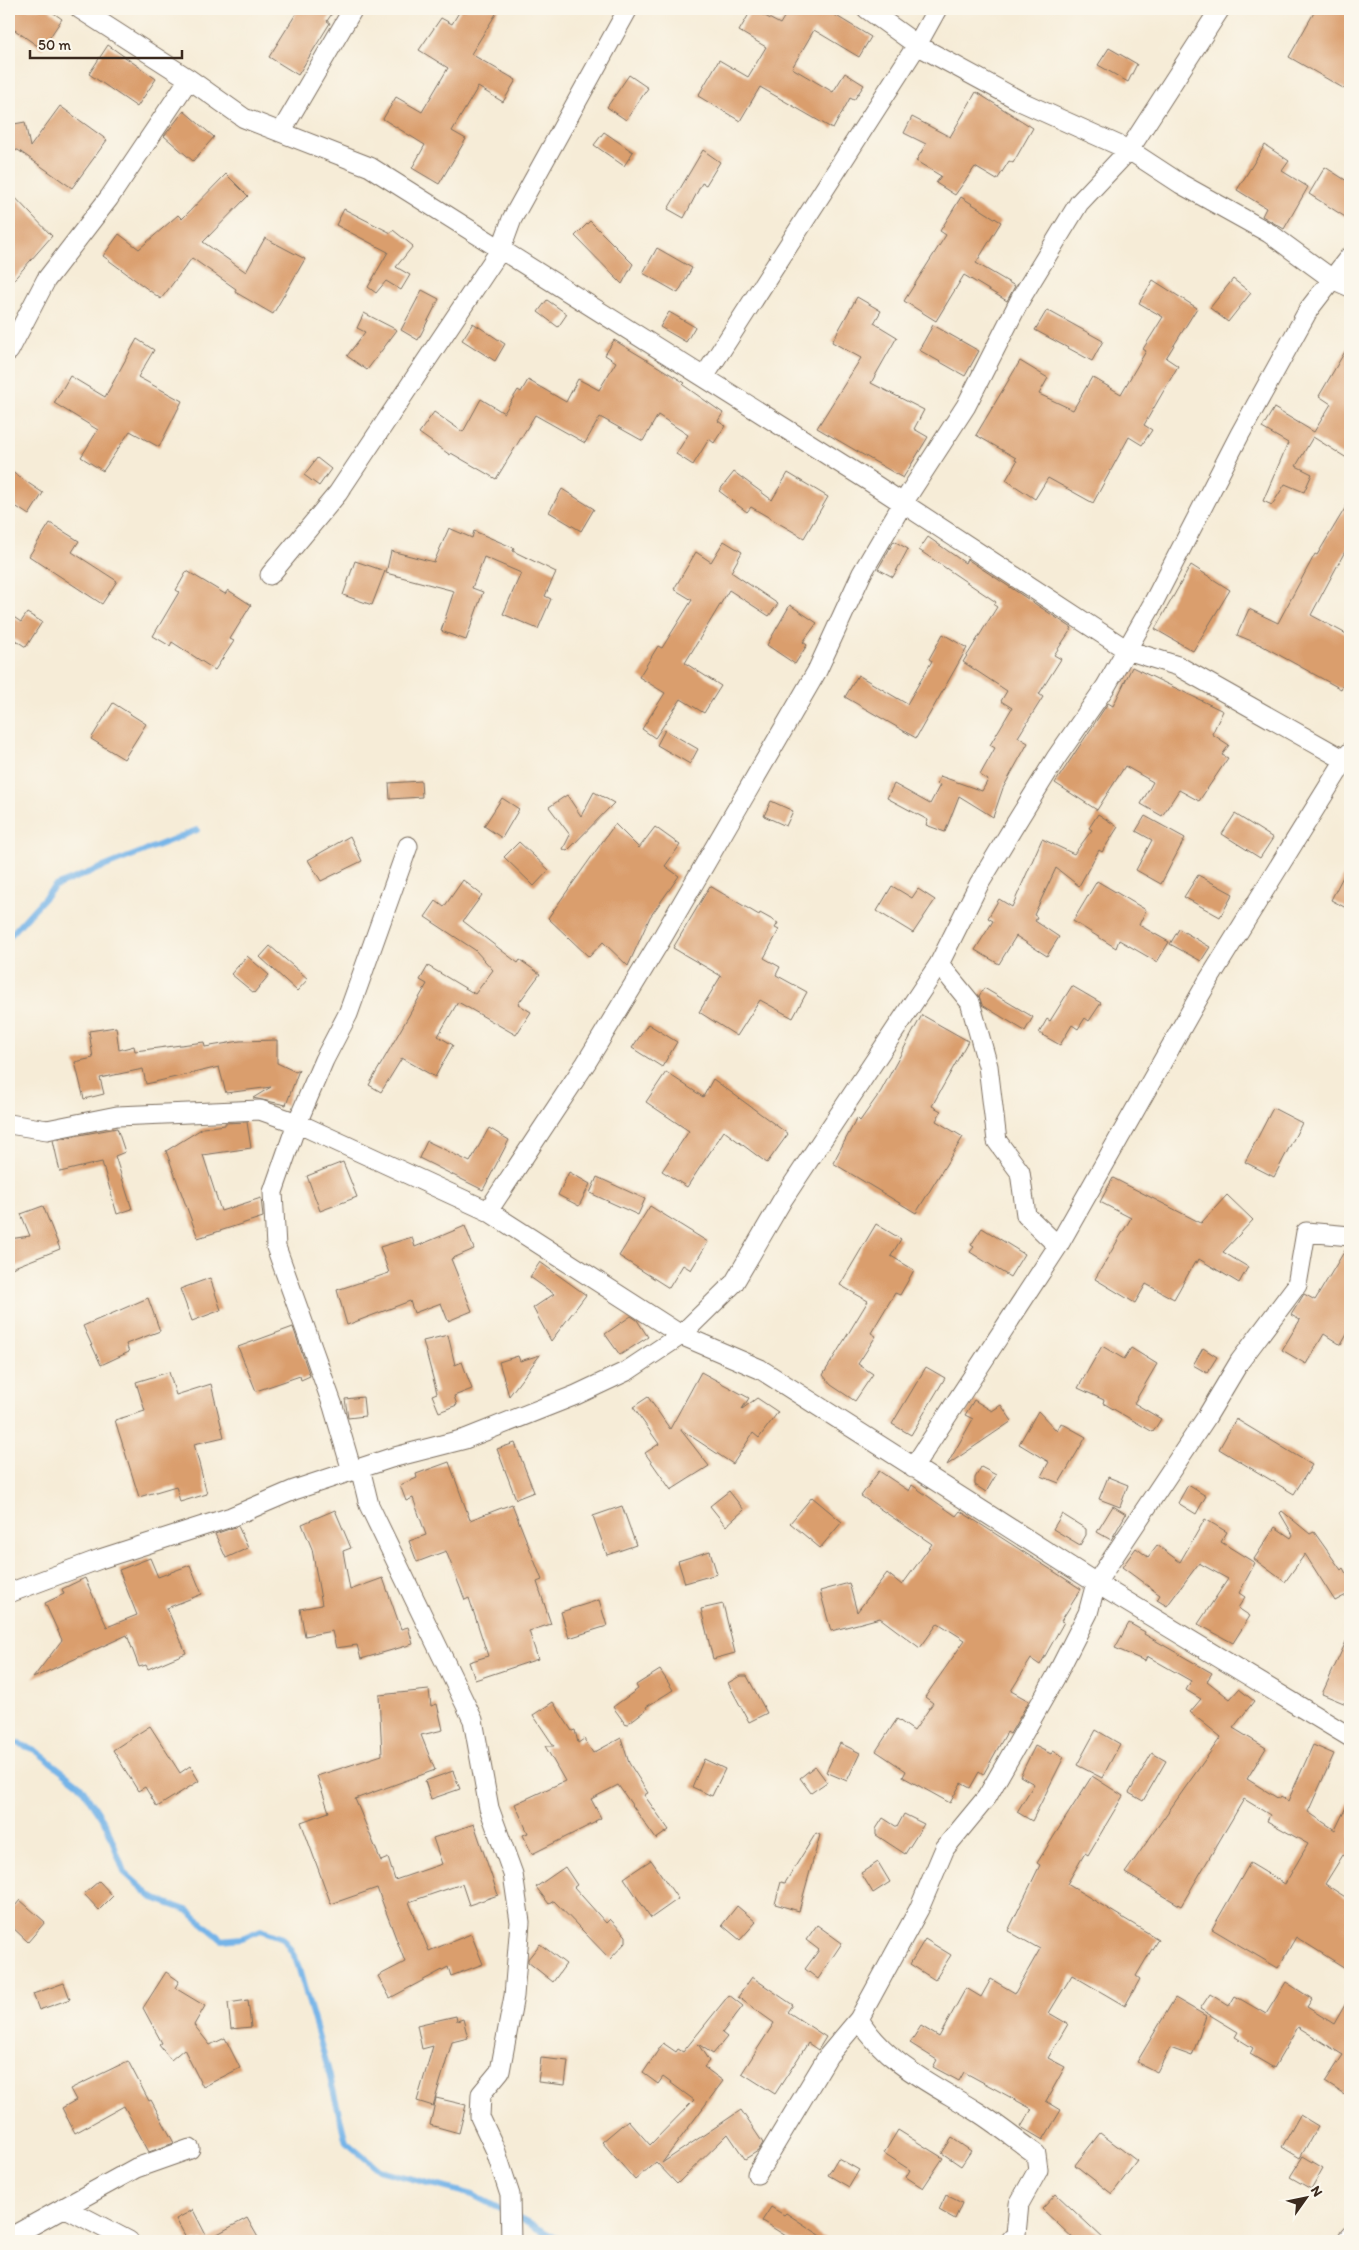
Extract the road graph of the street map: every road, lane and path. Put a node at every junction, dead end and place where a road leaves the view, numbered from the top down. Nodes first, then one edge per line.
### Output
1 (80, 9) edge
2 (353, 9) edge
3 (628, 9) edge
4 (868, 9) edge
5 (937, 9) edge
6 (1220, 9) edge
7 (917, 45) junction
8 (190, 79) junction
9 (281, 132) junction
10 (1129, 150) junction
11 (501, 249) junction
12 (1350, 256) edge
13 (1332, 279) junction
14 (1350, 287) edge
15 (9, 351) edge
16 (704, 377) junction
17 (903, 503) junction
18 (270, 575) dead end
19 (1127, 650) junction
20 (1349, 759) edge
21 (408, 846) dead end
22 (939, 964) junction
23 (297, 1123) junction
24 (9, 1124) edge
25 (488, 1211) junction
26 (1350, 1236) edge
27 (1058, 1246) junction
28 (681, 1335) junction
29 (913, 1468) junction
30 (356, 1470) junction
31 (1096, 1584) junction
32 (9, 1592) edge
33 (1350, 1737) edge
34 (859, 2019) junction
35 (190, 2149) dead end
36 (757, 2174) dead end
37 (64, 2206) junction
38 (1350, 2236) edge
39 (9, 2238) edge
40 (129, 2241) edge
41 (511, 2241) edge
42 (1010, 2241) edge
43 (1347, 2241) edge

1 - 8 street
2 - 9 street
3 - 11 street
4 - 7 street
5 - 7 street
6 - 10 street
7 - 10 street
7 - 16 street
8 - 9 street
8 - 15 street
9 - 11 street
10 - 13 street
10 - 17 street
11 - 16 street
11 - 18 street
12 - 13 street
13 - 14 street
13 - 19 street
16 - 17 street
17 - 19 street
17 - 25 street
19 - 20 street
19 - 22 street
20 - 27 street
21 - 23 street
22 - 27 street
22 - 28 street
23 - 24 street
23 - 25 street
23 - 30 street
25 - 28 street
26 - 31 street
27 - 29 street
28 - 29 street
28 - 30 street
29 - 31 street
30 - 32 street
30 - 41 street
31 - 33 street
31 - 34 street
34 - 36 street
34 - 42 street
35 - 37 street
37 - 39 street
37 - 40 street
38 - 43 street

